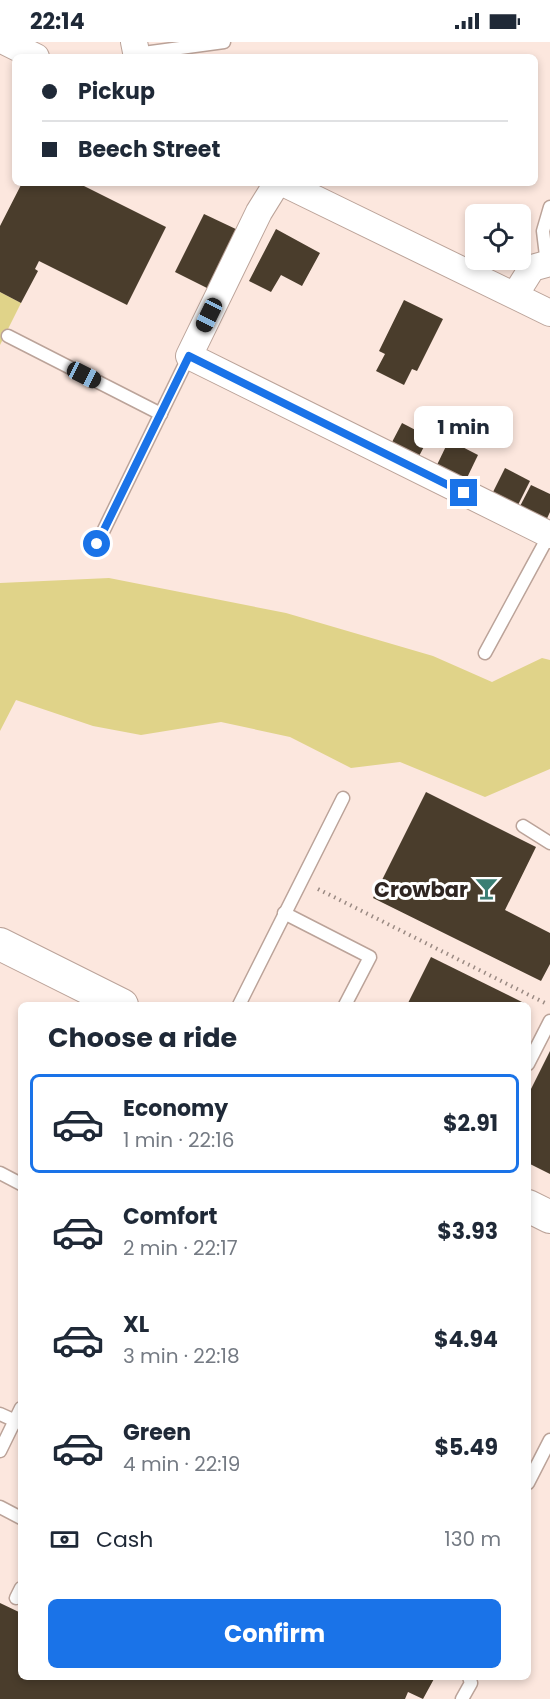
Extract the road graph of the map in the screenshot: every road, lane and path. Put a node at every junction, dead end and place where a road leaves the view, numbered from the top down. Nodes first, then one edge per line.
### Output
1 (6, 42) edge
2 (224, 42) edge
3 (136, 51) edge
4 (30, 54) edge
5 (275, 186) edge
6 (289, 186) edge
7 (550, 207) edge
8 (548, 263) edge
9 (515, 295) junction
10 (550, 313) edge
11 (8, 336) dead end
12 (189, 356) junction
13 (161, 414) junction
14 (549, 535) edge
15 (97, 544) dead end
16 (485, 653) dead end
17 (343, 798) dead end
18 (523, 826) dead end
19 (550, 843) edge
20 (302, 880) junction
21 (284, 914) junction
22 (0, 944) edge
23 (116, 1002) edge
24 (240, 1002) edge
25 (347, 1002) edge
26 (550, 1006) edge
27 (550, 1021) edge
28 (531, 1058) edge
29 (0, 1173) edge
30 (18, 1182) edge
31 (531, 1208) edge
32 (550, 1217) edge
33 (0, 1413) edge
34 (18, 1422) edge
35 (550, 1440) edge
36 (0, 1451) edge
37 (531, 1477) edge
38 (0, 1507) edge
39 (18, 1516) edge
40 (470, 1680) edge
41 (462, 1699) edge

1 - 4 street
2 - 3 lane
5 - 12 street
6 - 9 street
7 - 8 lane
8 - 9 street
9 - 10 street
11 - 13 lane
12 - 13 lane
12 - 14 street
13 - 15 lane
14 - 16 lane
17 - 20 lane
18 - 19 lane
20 - 21 lane
20 - 26 path
21 - 24 lane
21 - 25 lane
22 - 23 street
27 - 28 lane
29 - 30 lane
31 - 32 street
33 - 34 lane
34 - 36 lane
35 - 37 lane
38 - 39 lane
40 - 41 lane

